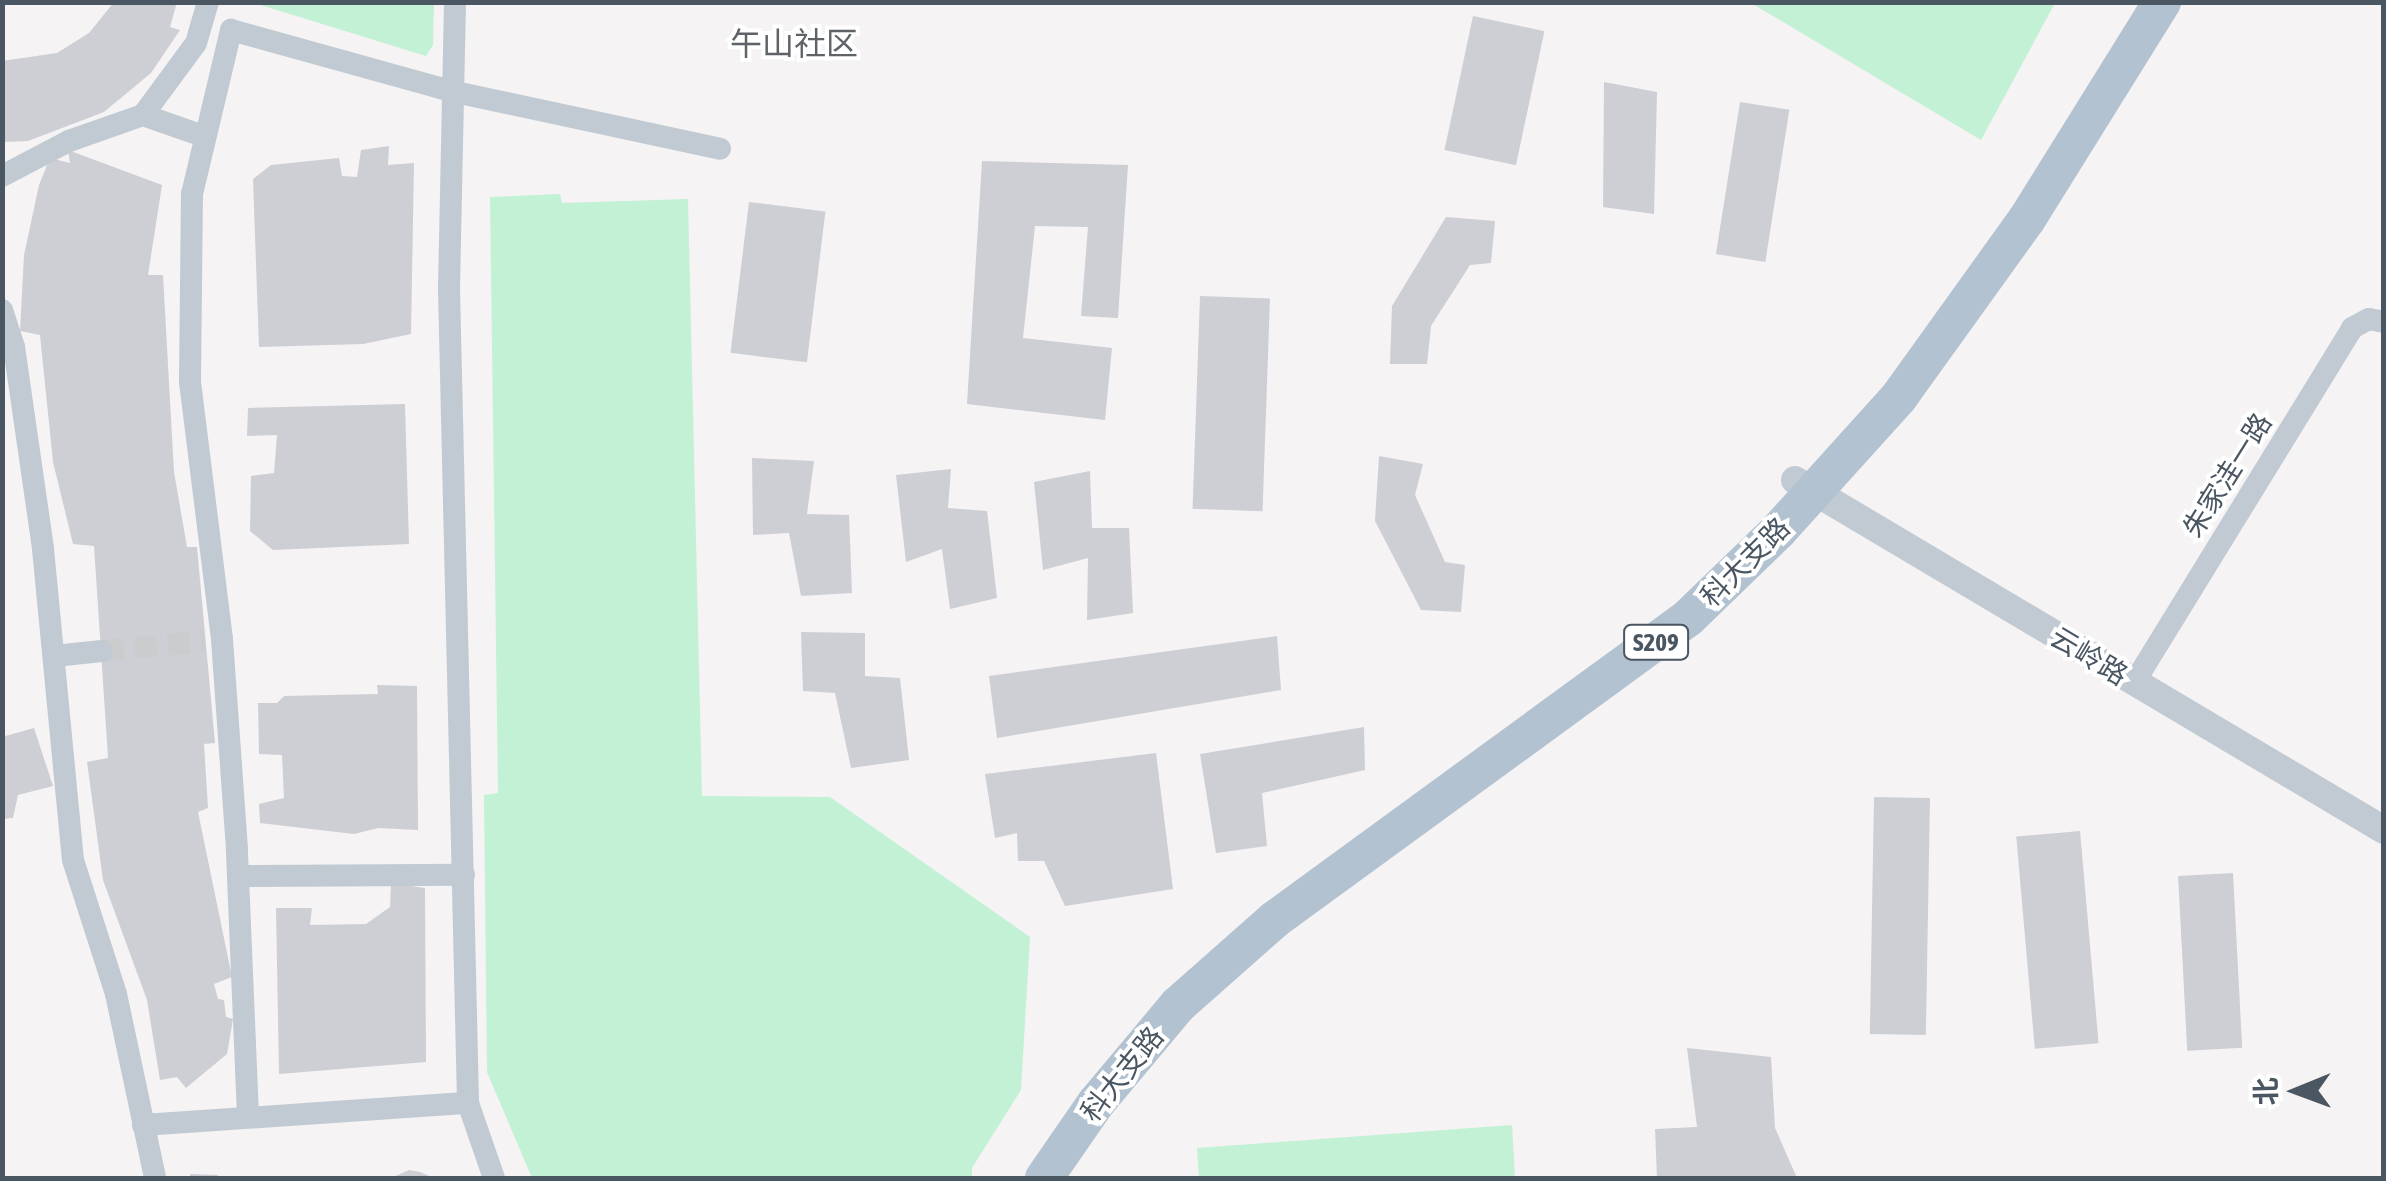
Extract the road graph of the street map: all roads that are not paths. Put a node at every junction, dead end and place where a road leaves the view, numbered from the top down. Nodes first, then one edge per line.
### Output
1 (208, 2) edge
2 (454, 2) edge
3 (2135, 2) edge
4 (2162, 2) edge
5 (456, 92) junction
6 (143, 115) junction
7 (203, 136) junction
8 (720, 149) dead end
9 (2, 176) edge
10 (2, 310) edge
11 (2384, 322) edge
12 (1804, 487) junction
13 (102, 652) tunnel mouth
14 (54, 656) junction
15 (2134, 682) junction
16 (2384, 830) edge
17 (464, 875) junction
18 (238, 876) junction
19 (468, 1103) junction
20 (248, 1116) junction
21 (143, 1126) junction
22 (155, 1178) edge
23 (494, 1178) edge
24 (1018, 1178) edge
25 (1044, 1178) edge

1 - 6 street
2 - 5 street
3 - 12 main road, 科大支路 / S209
4 - 12 main road, 科大支路 / S209
5 - 7 street
5 - 8 street
5 - 17 street
6 - 7 street
6 - 9 street
7 - 18 street
10 - 14 street
11 - 15 street, 朱家洼一路
12 - 15 street, 云岭路
12 - 24 main road, 科大支路 / S209
12 - 25 main road, 科大支路 / S209
13 - 14 street
14 - 21 street
15 - 16 street, 云岭路
17 - 18 street
17 - 19 street
18 - 20 street
19 - 20 street
19 - 23 street
20 - 21 street
21 - 22 street

